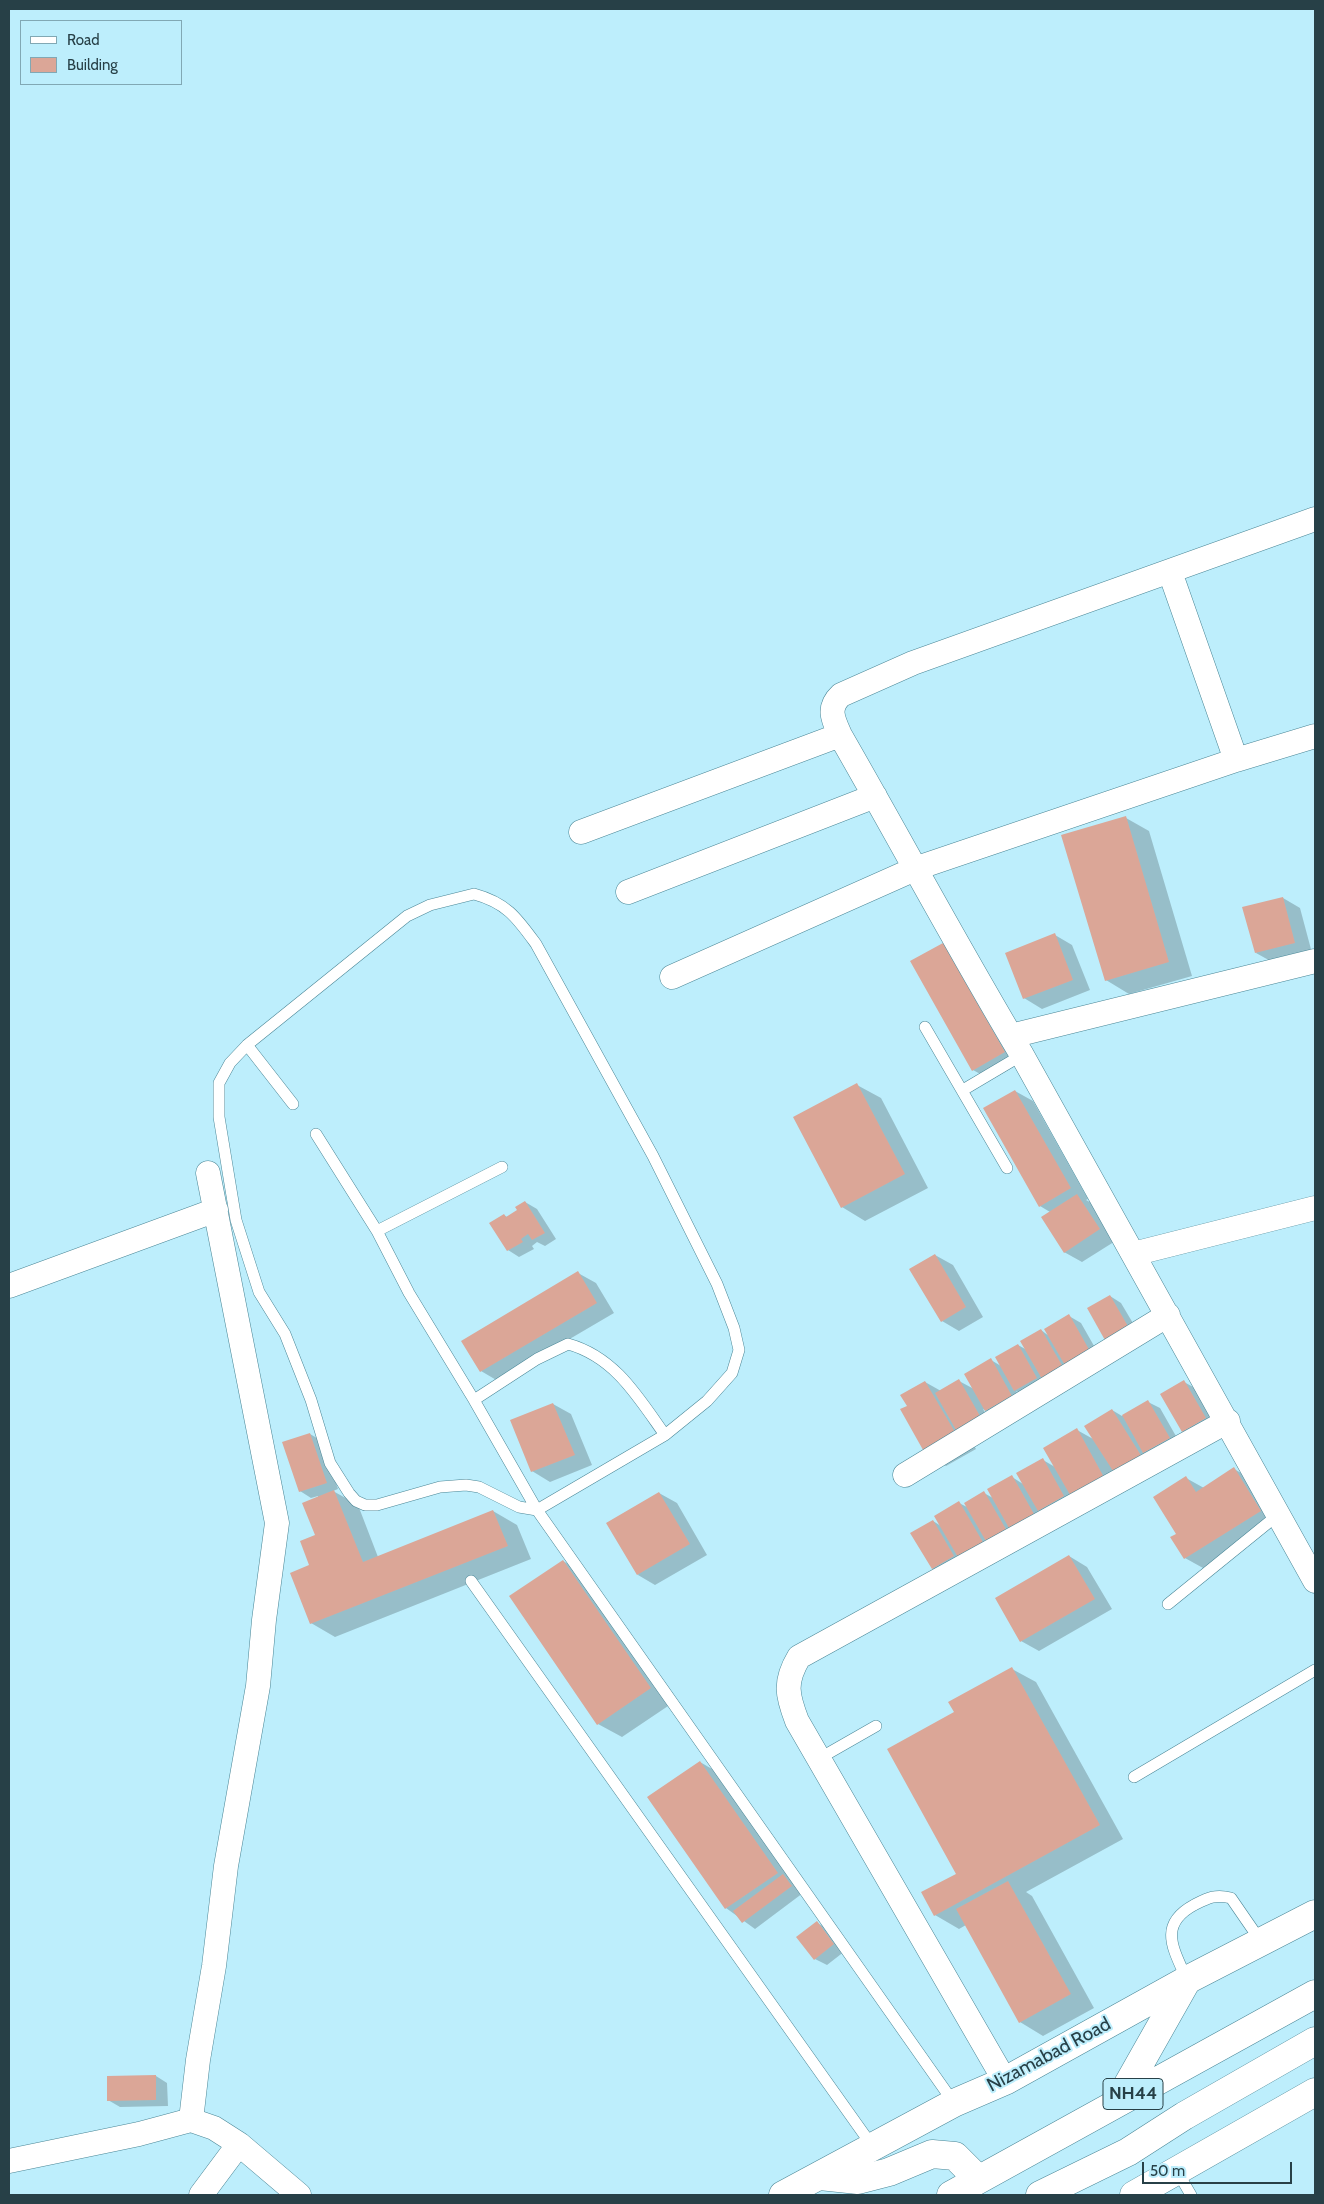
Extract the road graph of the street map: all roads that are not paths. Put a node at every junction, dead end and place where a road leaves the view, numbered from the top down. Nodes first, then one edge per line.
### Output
1 (1315, 519) edge
2 (1170, 572) junction
3 (840, 735) junction
4 (1315, 736) edge
5 (1236, 760) junction
6 (875, 796) junction
7 (581, 832) dead end
8 (917, 868) junction
9 (628, 892) dead end
10 (1315, 961) edge
11 (672, 977) dead end
12 (925, 1027) dead end
13 (248, 1045) junction
14 (1016, 1046) junction
15 (963, 1090) junction
16 (293, 1104) dead end
17 (316, 1134) dead end
18 (502, 1167) dead end
19 (1007, 1168) dead end
20 (208, 1173) dead end
21 (1315, 1208) edge
22 (216, 1210) junction
23 (377, 1231) junction
24 (1133, 1254) junction
25 (9, 1286) edge
26 (1168, 1315) junction
27 (474, 1400) junction
28 (1228, 1421) junction
29 (665, 1435) junction
30 (904, 1475) dead end
31 (537, 1510) junction
32 (1279, 1514) junction
33 (471, 1581) dead end
34 (1315, 1581) edge
35 (1168, 1604) dead end
36 (1315, 1670) edge
37 (876, 1726) dead end
38 (820, 1758) junction
39 (1134, 1777) dead end
40 (1315, 1914) edge
41 (1262, 1944) junction
42 (1187, 1980) junction
43 (1315, 1994) edge
44 (1274, 2016) junction
45 (1304, 2048) edge
46 (1005, 2080) junction
47 (1315, 2092) edge
48 (1118, 2102) junction
49 (954, 2103) junction
50 (191, 2120) junction
51 (239, 2144) junction
52 (874, 2148) junction
53 (9, 2162) edge
54 (1177, 2171) junction
55 (820, 2176) junction
56 (978, 2180) junction
57 (201, 2195) edge
58 (299, 2195) edge
59 (783, 2195) edge
60 (951, 2195) edge
61 (1040, 2195) edge
62 (1134, 2195) edge
63 (1191, 2195) edge

1 - 2 street
2 - 3 street
2 - 5 street
3 - 6 street
3 - 7 street
4 - 5 street
5 - 8 street
6 - 8 street
6 - 9 street
8 - 11 street
8 - 14 street
10 - 14 street
12 - 15 lane
13 - 16 lane
13 - 29 lane
13 - 31 lane
14 - 15 lane
14 - 24 street
15 - 19 lane
17 - 23 lane
18 - 23 lane
20 - 22 street
21 - 24 street
22 - 25 street
22 - 50 street
23 - 27 lane
24 - 26 street
26 - 28 street
26 - 30 street
27 - 29 lane
27 - 31 lane
28 - 32 street
28 - 38 street
29 - 31 lane
31 - 49 lane
32 - 34 street
32 - 35 lane
33 - 52 lane
36 - 39 lane
37 - 38 lane
38 - 46 street
40 - 41 main road, Nizamabad Road
41 - 42 main road, Nizamabad Road
41 - 42 lane
42 - 46 main road, Nizamabad Road
42 - 48 main road
43 - 44 main road, NH44
44 - 45 main road
44 - 48 main road, NH44
45 - 61 main road, NH44
46 - 49 main road, Nizamabad Road
47 - 54 main road
48 - 56 main road, NH44
49 - 52 main road, Nizamabad Road
50 - 51 street
50 - 53 street
51 - 57 street
51 - 58 street
52 - 55 main road, Nizamabad Road
54 - 62 main road
54 - 63 lane
55 - 56 main road
55 - 59 main road, Nizamabad Road
56 - 60 main road, NH44

